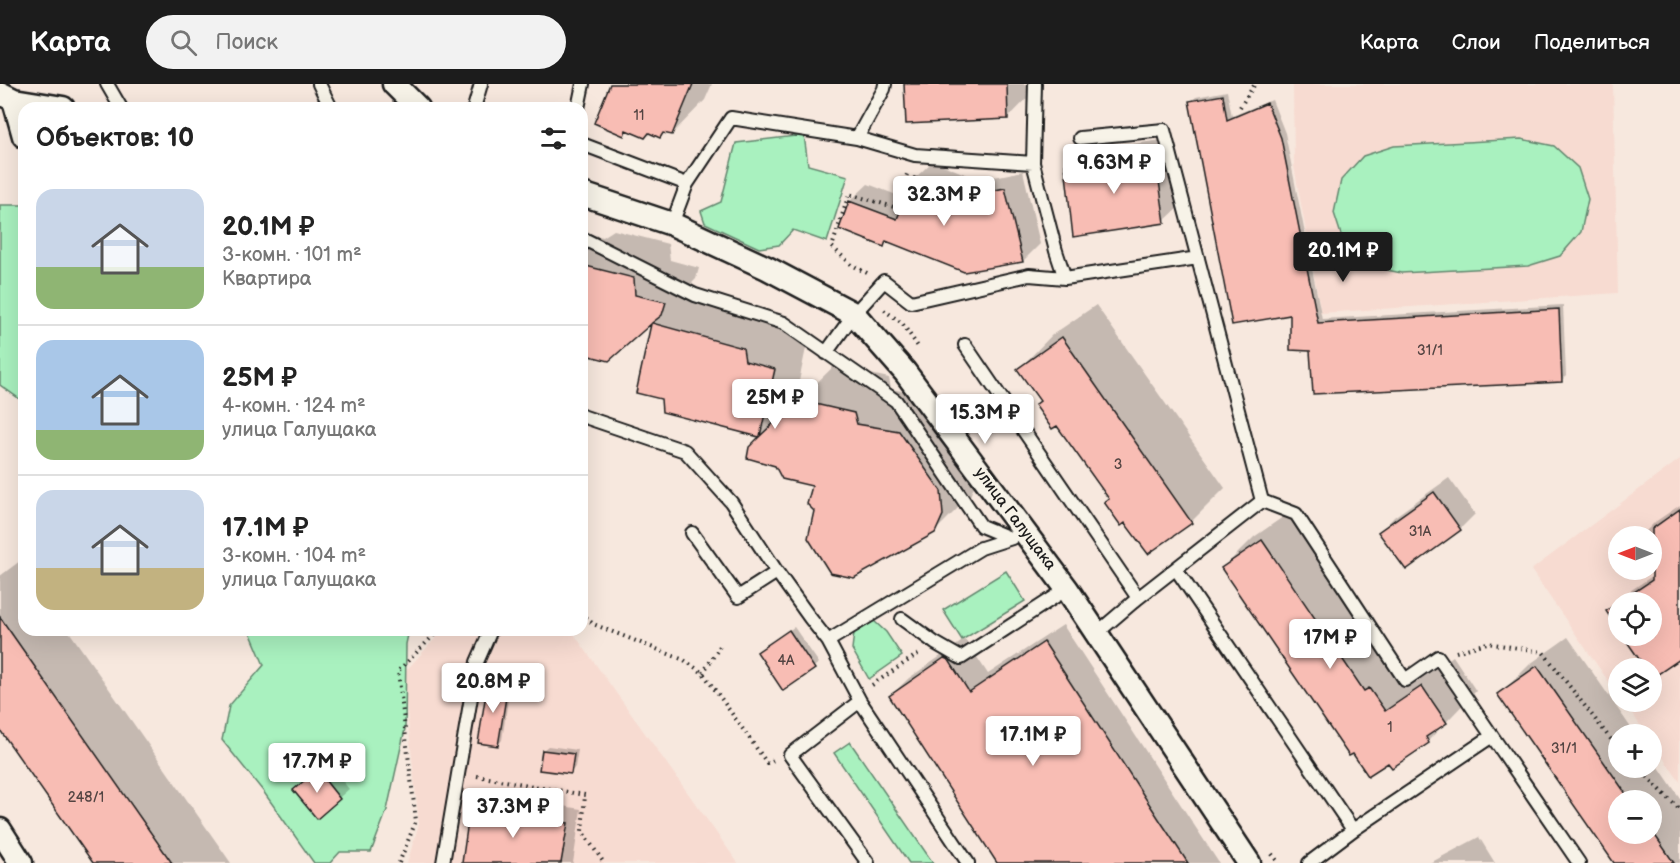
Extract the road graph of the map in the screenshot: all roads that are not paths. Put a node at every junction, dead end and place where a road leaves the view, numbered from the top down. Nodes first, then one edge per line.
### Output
1 (107, 84) edge
2 (319, 84) edge
3 (394, 84) edge
4 (481, 84) edge
5 (583, 84) edge
6 (885, 84) edge
7 (1035, 84) edge
8 (7, 97) edge
9 (32, 102) edge
10 (118, 102) edge
11 (328, 102) edge
12 (412, 102) edge
13 (476, 102) edge
14 (579, 102) edge
15 (18, 122) edge
16 (857, 138) junction
17 (1080, 138) dead end
18 (588, 146) edge
19 (1033, 163) junction
20 (687, 184) junction
21 (588, 196) edge
22 (672, 224) junction
23 (588, 241) edge
24 (1198, 258) junction
25 (1065, 278) junction
26 (854, 314) junction
27 (965, 345) dead end
28 (826, 353) junction
29 (588, 418) edge
30 (1262, 501) junction
31 (692, 533) dead end
32 (1018, 536) junction
33 (1176, 569) junction
34 (777, 572) junction
35 (1067, 589) junction
36 (1138, 598) junction
37 (902, 619) dead end
38 (1097, 633) junction
39 (488, 636) edge
40 (828, 640) junction
41 (860, 701) junction
42 (1492, 736) junction
43 (0, 830) edge
44 (1353, 830) junction
45 (1314, 862) edge
46 (21, 863) edge
47 (443, 863) edge
48 (868, 863) edge
49 (968, 863) edge
50 (1249, 863) edge
51 (1579, 863) edge

1 - 10 lane
2 - 11 lane
3 - 12 street
4 - 13 lane
5 - 14 lane
6 - 16 lane
7 - 19 lane
8 - 9 street
8 - 15 street
16 - 19 lane
16 - 20 lane
17 - 24 lane
18 - 20 lane
19 - 25 lane
20 - 22 lane
21 - 22 street, улица Галущака
22 - 26 street, улица Галущака
23 - 28 lane
24 - 25 lane
24 - 30 lane
25 - 26 lane
26 - 28 lane
26 - 32 street, улица Галущака
27 - 36 lane
28 - 32 lane
29 - 34 lane
30 - 33 lane
30 - 42 lane
31 - 34 lane
32 - 35 street, улица Галущака
32 - 40 lane
33 - 36 lane
33 - 44 lane
34 - 40 lane
35 - 37 lane
35 - 38 street, улица Галущака
36 - 38 lane
38 - 50 street, улица Галущака
39 - 47 lane
40 - 41 lane
41 - 48 lane
41 - 49 lane
42 - 44 lane
42 - 51 lane
43 - 46 street
44 - 45 lane

